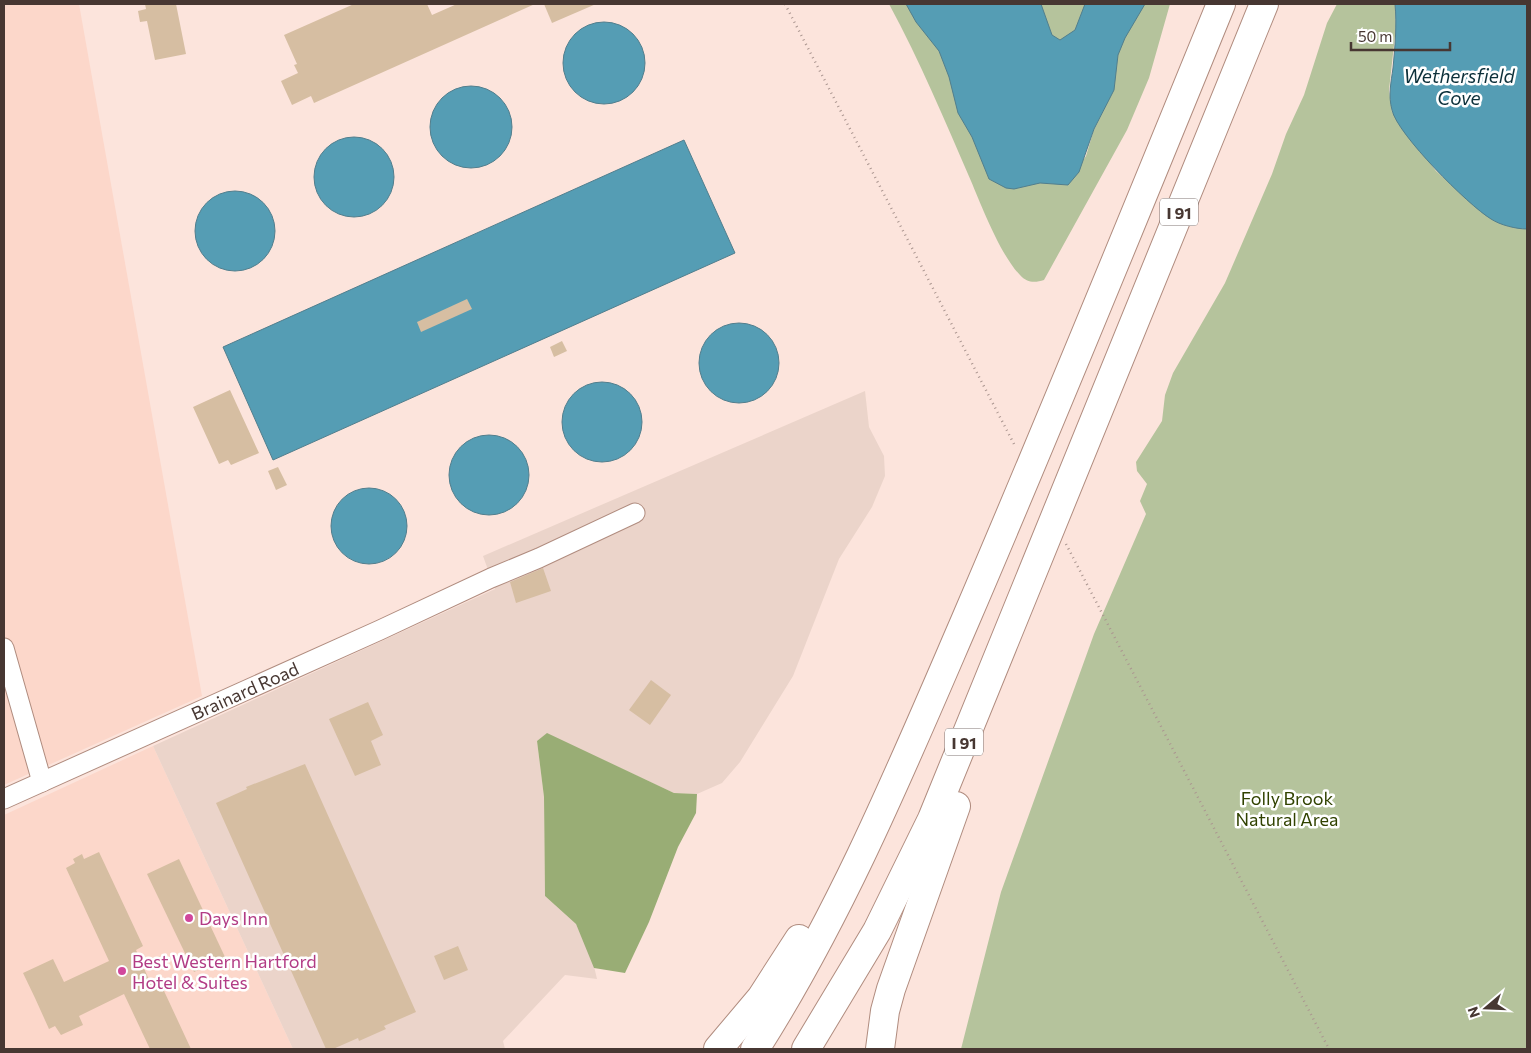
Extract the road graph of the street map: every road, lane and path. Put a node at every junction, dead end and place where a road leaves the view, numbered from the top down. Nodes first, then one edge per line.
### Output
1 (785, 4) edge
2 (1221, 4) edge
3 (1264, 4) edge
4 (1015, 446) dead end
5 (635, 513) dead end
6 (1066, 544) dead end
7 (4, 648) edge
8 (996, 664) junction
9 (898, 777) junction
10 (42, 782) junction
11 (4, 799) edge
12 (718, 1049) edge
13 (755, 1049) edge
14 (806, 1049) edge
15 (880, 1049) edge
16 (1329, 1049) edge

1 - 4 path
2 - 9 highway, I 91
3 - 8 highway, I 91
5 - 10 street, Brainard Road
6 - 16 path
7 - 10 street
8 - 14 highway, I 91
8 - 15 highway
9 - 12 highway
9 - 13 highway, I 91
10 - 11 street, Brainard Road

